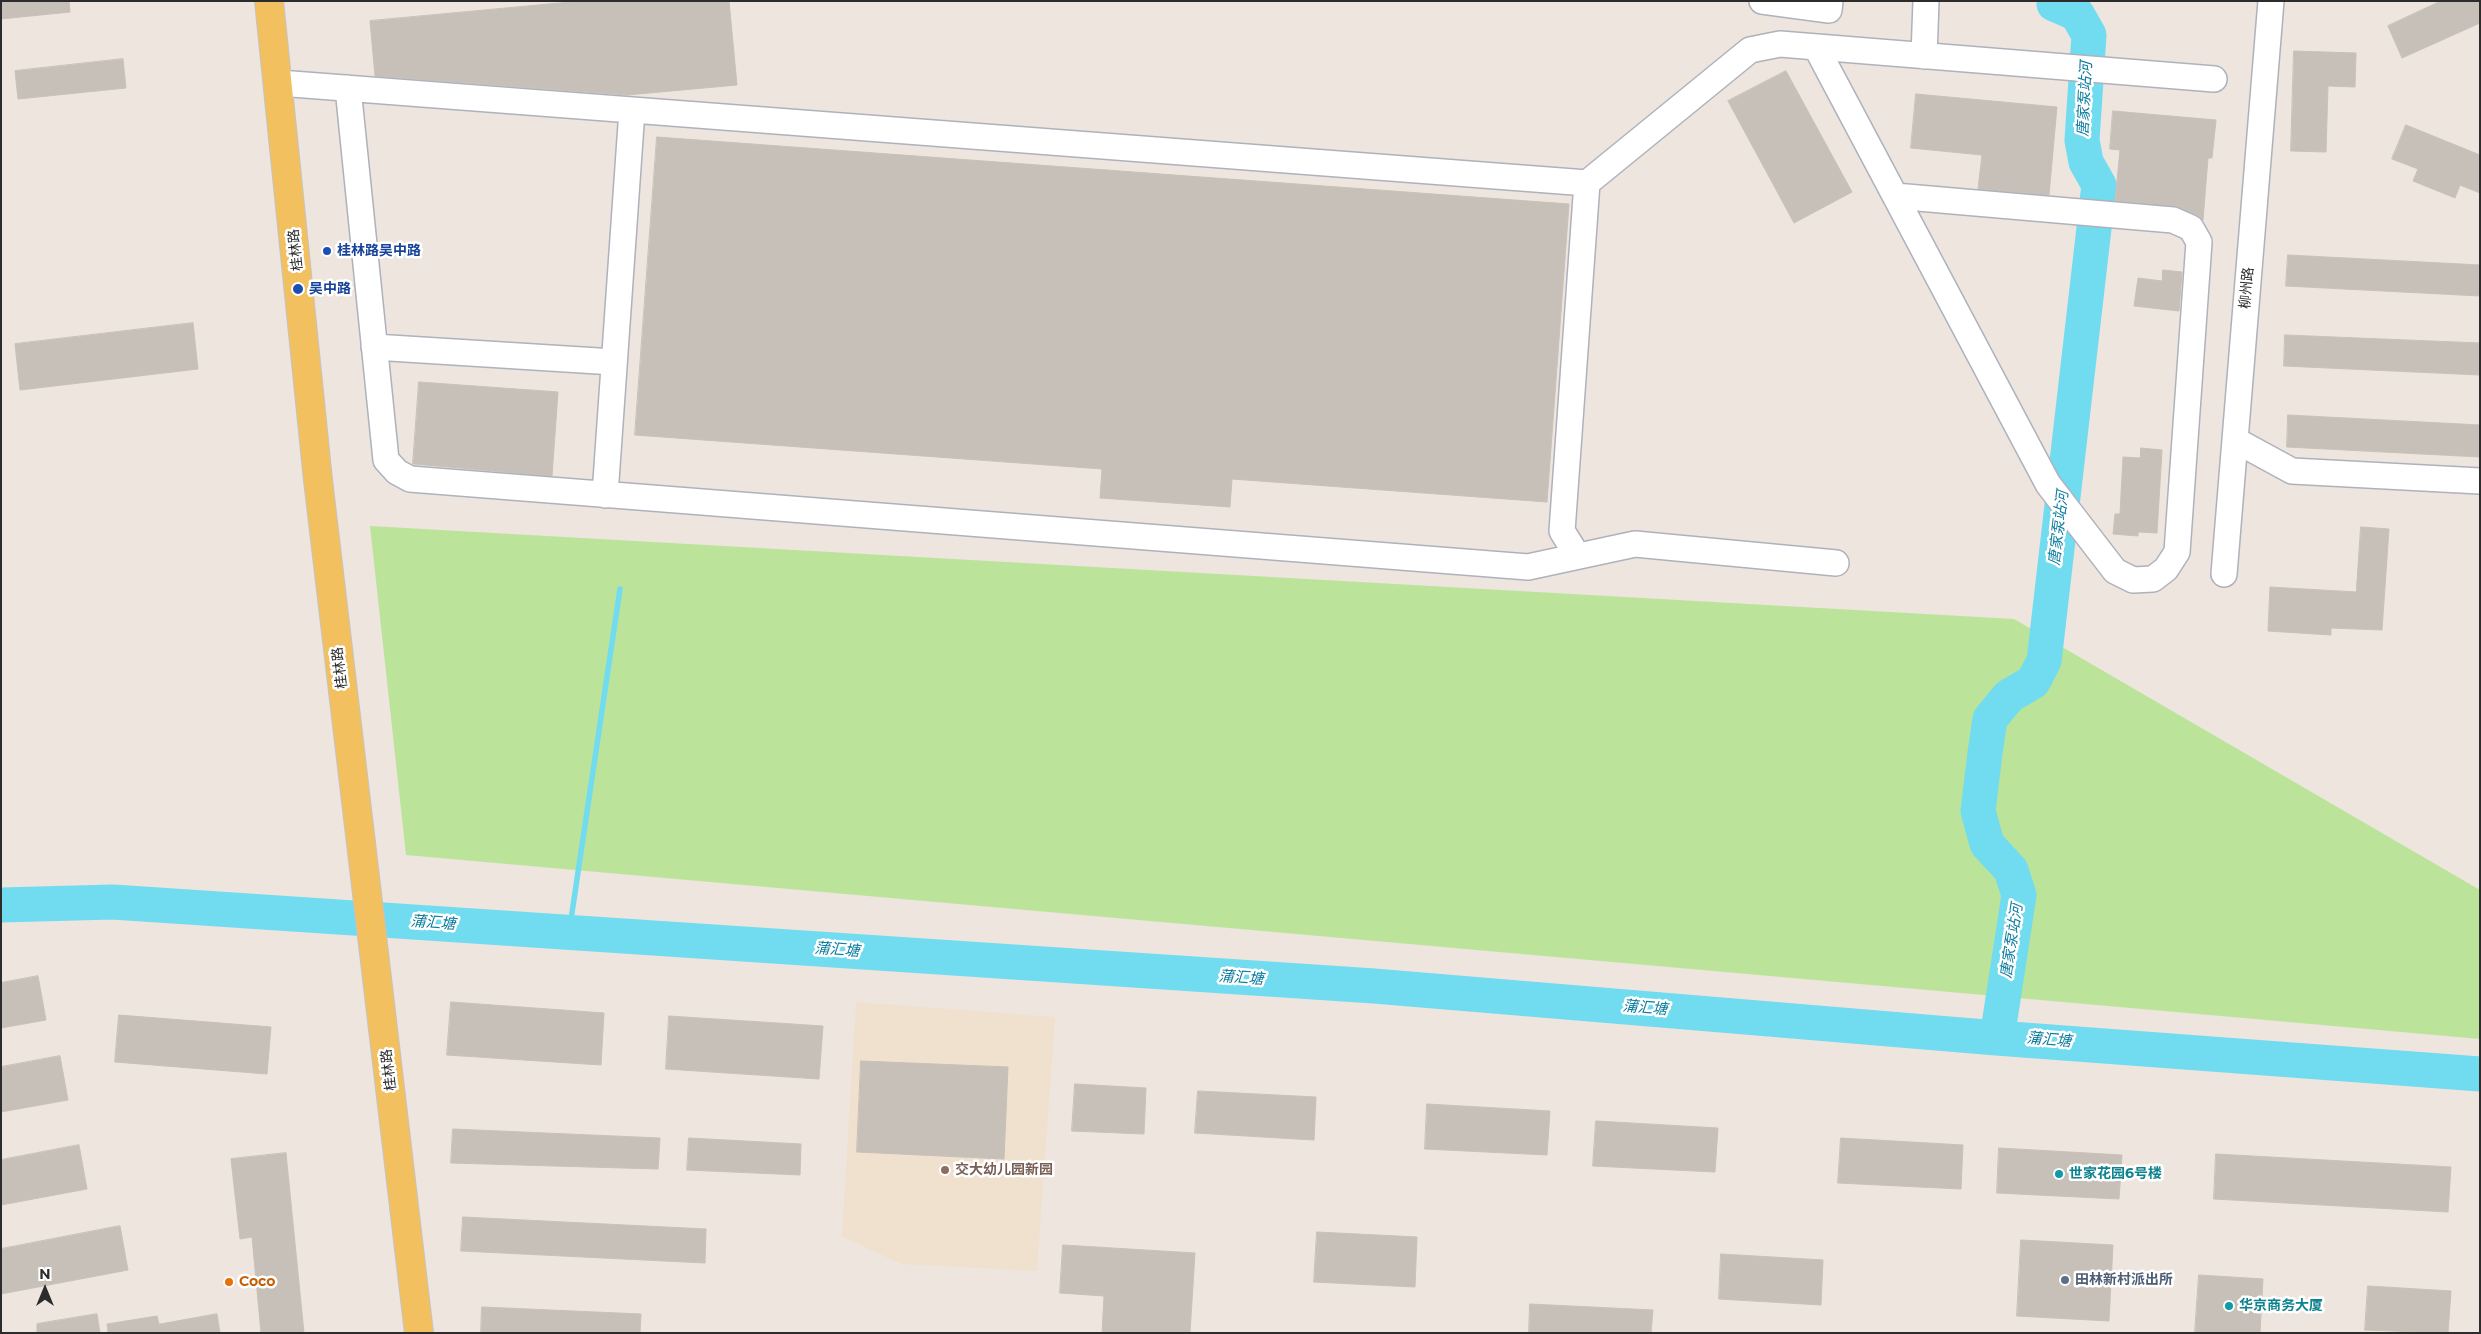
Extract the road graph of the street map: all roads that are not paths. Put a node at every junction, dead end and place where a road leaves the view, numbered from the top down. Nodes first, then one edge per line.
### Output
1 (269, 1) edge
2 (1762, 1) edge
3 (1830, 1) edge
4 (1926, 1) edge
5 (2271, 1) edge
6 (1816, 47) junction
7 (1924, 56) junction
8 (2214, 79) dead end
9 (279, 83) junction
10 (348, 88) junction
11 (632, 110) junction
12 (1587, 183) junction
13 (1895, 196) junction
14 (374, 346) junction
15 (614, 362) junction
16 (2235, 440) junction
17 (2480, 481) edge
18 (605, 495) junction
19 (1577, 555) junction
20 (1836, 563) dead end
21 (2224, 574) dead end
22 (420, 1333) edge

1 - 9 main road, 桂林路
2 - 3 street
4 - 7 street
5 - 16 street, 柳州路
6 - 7 street
6 - 12 street
6 - 13 street
7 - 8 street
9 - 10 street
9 - 22 main road, 桂林路
10 - 11 street
10 - 14 street
11 - 12 street
11 - 15 street
12 - 19 street
13 - 13 street
14 - 15 street
14 - 18 street
15 - 18 street
16 - 17 street
16 - 21 street, 柳州路
18 - 19 street
19 - 20 street

